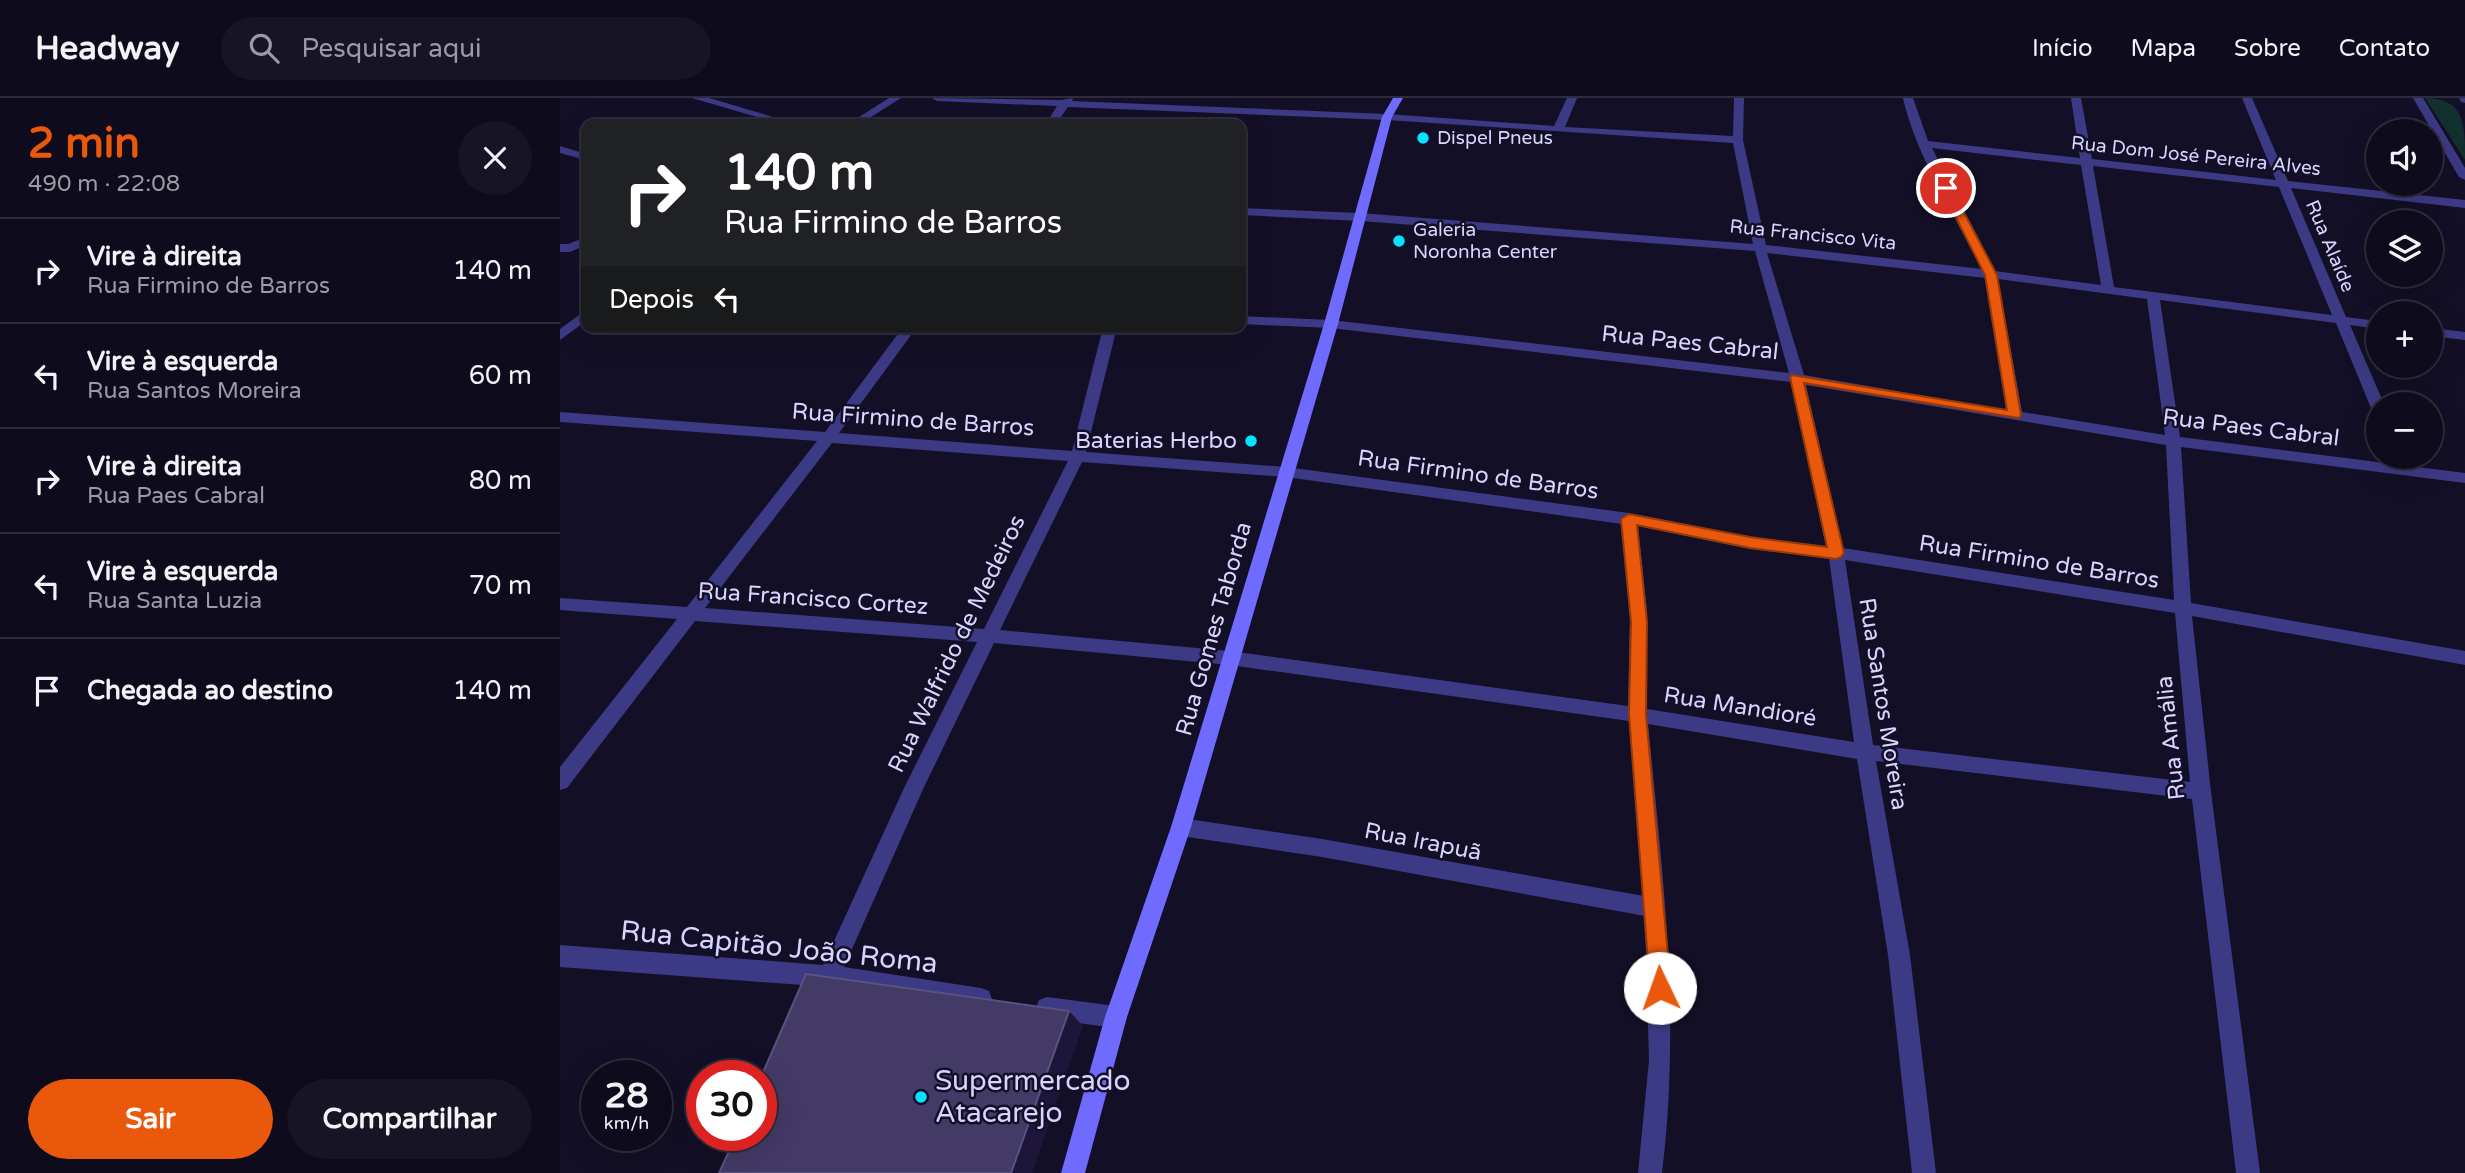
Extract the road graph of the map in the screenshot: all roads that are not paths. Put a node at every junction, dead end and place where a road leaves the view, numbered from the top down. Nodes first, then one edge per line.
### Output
1 (697, 98) edge
2 (896, 98) edge
3 (937, 98) edge
4 (1398, 98) edge
5 (1572, 98) edge
6 (1740, 98) edge
7 (1908, 98) edge
8 (2076, 98) edge
9 (2248, 98) edge
10 (2418, 98) edge
11 (1067, 101) edge
12 (1205, 103) edge
13 (1387, 117) junction
14 (774, 119) edge
15 (861, 119) edge
16 (1054, 119) edge
17 (1558, 130) junction
18 (1738, 140) junction
19 (1924, 145) junction
20 (560, 149) edge
21 (581, 155) edge
22 (2085, 162) junction
23 (2465, 177) edge
24 (2282, 182) junction
25 (2465, 204) edge
26 (1246, 212) edge
27 (1360, 217) junction
28 (581, 243) edge
29 (560, 248) edge
30 (1760, 248) junction
31 (1991, 275) junction
32 (2108, 290) junction
33 (2153, 297) junction
34 (581, 318) edge
35 (1246, 320) edge
36 (2341, 320) junction
37 (2366, 323) edge
38 (1331, 324) junction
39 (906, 333) edge
40 (1108, 333) edge
41 (2443, 333) edge
42 (560, 336) edge
43 (2465, 336) edge
44 (1797, 377) junction
45 (2371, 392) edge
46 (2015, 415) junction
47 (560, 417) edge
48 (828, 438) junction
49 (2173, 440) junction
50 (1078, 455) junction
51 (2366, 460) edge
52 (2424, 469) edge
53 (1286, 472) junction
54 (2465, 478) edge
55 (1629, 519) junction
56 (1836, 553) junction
57 (560, 604) edge
58 (2183, 608) junction
59 (691, 615) junction
60 (988, 636) junction
61 (1230, 658) junction
62 (2465, 658) edge
63 (1638, 715) junction
64 (1865, 752) junction
65 (560, 782) edge
66 (2201, 792) junction
67 (1181, 827) junction
68 (1656, 908) junction
69 (560, 956) edge
70 (829, 976) junction
71 (1116, 1017) junction
72 (1073, 1173) edge
73 (1650, 1173) edge
74 (1924, 1173) edge
75 (2248, 1173) edge

1 - 14 street
2 - 15 street
3 - 11 street
4 - 13 main road, Rua Gomes Taborda
5 - 17 street
6 - 18 street, Rua Santos Moreira
7 - 19 street
8 - 22 street
9 - 24 street, Rua Alaíde
10 - 23 street
11 - 12 street
11 - 16 street
12 - 13 street
13 - 17 street
13 - 27 main road, Rua Gomes Taborda
17 - 18 street
18 - 30 street, Rua Santos Moreira
19 - 22 street, Rua Dom José Pereira Alves
19 - 31 street
20 - 21 street
22 - 24 street, Rua Dom José Pereira Alves
22 - 32 street
24 - 25 street, Rua Dom José Pereira Alves
24 - 36 street, Rua Alaíde
26 - 27 street, Rua Francisco Vita
27 - 30 street, Rua Francisco Vita
27 - 38 main road, Rua Gomes Taborda
28 - 29 street
30 - 31 street, Rua Francisco Vita
30 - 44 street, Rua Santos Moreira
31 - 32 street, Rua Francisco Vita
31 - 46 street
32 - 33 street, Rua Francisco Vita
33 - 36 street, Rua Francisco Vita
33 - 49 street, Rua Amália
34 - 42 street
35 - 38 street, Rua Paes Cabral
36 - 37 street, Rua Francisco Vita
36 - 45 street, Rua Alaíde
38 - 44 street, Rua Paes Cabral
38 - 53 main road, Rua Gomes Taborda
39 - 48 street
40 - 50 street, Rua Walfrido de Medeiros
41 - 43 street
44 - 46 street, Rua Paes Cabral
44 - 56 street, Rua Santos Moreira
46 - 49 street, Rua Paes Cabral
47 - 48 street, Rua Firmino de Barros
48 - 50 street, Rua Firmino de Barros
48 - 59 street
49 - 51 street, Rua Paes Cabral
49 - 58 street, Rua Amália
50 - 53 street, Rua Firmino de Barros
50 - 60 street, Rua Walfrido de Medeiros
52 - 54 street, Rua Paes Cabral
53 - 55 street, Rua Firmino de Barros
53 - 61 main road, Rua Gomes Taborda
55 - 56 street, Rua Firmino de Barros
55 - 63 street
56 - 58 street, Rua Firmino de Barros
56 - 64 street, Rua Santos Moreira
57 - 59 street, Rua Francisco Cortez
58 - 62 street, Rua Firmino de Barros
58 - 66 street, Rua Amália
59 - 60 street, Rua Francisco Cortez
59 - 65 street
60 - 61 street, Rua Francisco Cortez
60 - 70 street, Rua Walfrido de Medeiros
61 - 63 street, Rua Mandioré
61 - 67 main road, Rua Gomes Taborda
63 - 64 street, Rua Mandioré
63 - 68 street
64 - 66 street, Rua Mandioré
64 - 74 street, Rua Santos Moreira
66 - 75 street, Rua Amália
67 - 68 street, Rua Irapuã
67 - 71 main road, Rua Gomes Taborda
68 - 73 street
69 - 70 street, Rua Capitão João Roma
70 - 71 street, Rua Capitão João Roma
71 - 72 main road, Rua Gomes Taborda

